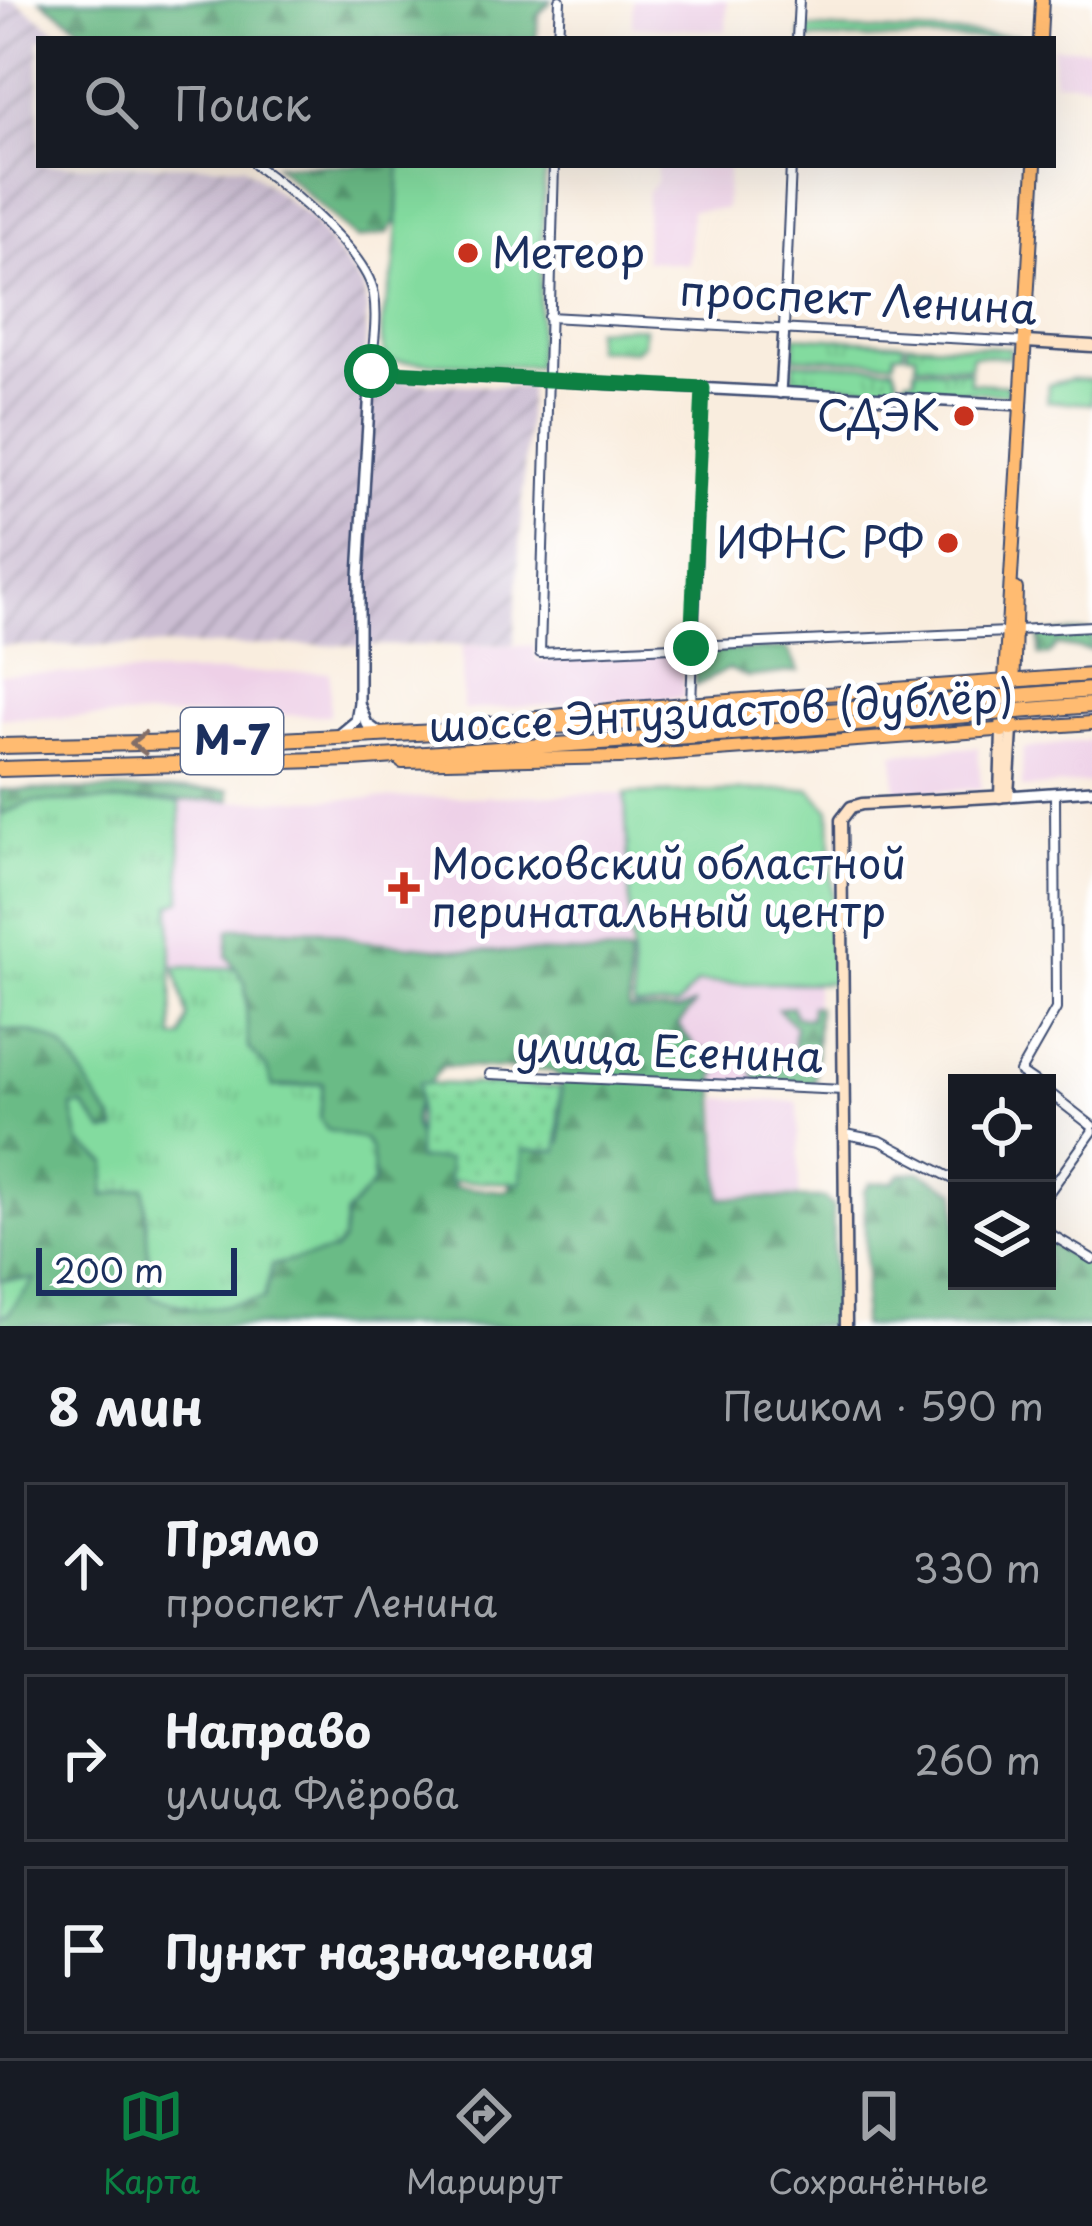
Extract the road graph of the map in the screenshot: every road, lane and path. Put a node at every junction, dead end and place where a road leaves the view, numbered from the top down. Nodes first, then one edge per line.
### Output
1 (560, 0) edge
2 (799, 0) edge
3 (1042, 0) edge
4 (558, 36) edge
5 (797, 36) edge
6 (1040, 36) edge
7 (259, 168) edge
8 (554, 168) edge
9 (791, 168) edge
10 (1035, 168) edge
11 (548, 316) junction
12 (784, 327) junction
13 (1026, 342) junction
14 (1092, 346) edge
15 (371, 371) junction
16 (547, 380) junction
17 (703, 388) junction
18 (780, 393) junction
19 (1023, 405) junction
20 (1092, 626) edge
21 (1012, 631) junction
22 (691, 648) junction
23 (1092, 675) edge
24 (1009, 682) junction
25 (1092, 690) edge
26 (841, 693) junction
27 (359, 703) junction
28 (691, 704) junction
29 (1092, 705) edge
30 (804, 721) junction
31 (1092, 723) edge
32 (424, 731) junction
33 (1007, 731) junction
34 (385, 734) junction
35 (338, 736) junction
36 (838, 741) junction
37 (0, 746) edge
38 (352, 759) junction
39 (0, 769) edge
40 (1092, 790) edge
41 (1055, 793) junction
42 (1004, 797) junction
43 (490, 1074) dead end
44 (1023, 1074) edge
45 (846, 1090) junction
46 (1056, 1099) edge
47 (1092, 1129) edge
48 (846, 1134) junction
49 (948, 1176) edge
50 (1056, 1182) edge
51 (1056, 1237) edge
52 (1092, 1259) edge
53 (846, 1326) edge

1 - 4 street
2 - 5 street
3 - 6 main road
7 - 15 street
8 - 11 street
9 - 12 street
10 - 13 main road
11 - 12 street, проспект Ленина
11 - 16 street
12 - 13 street, проспект Ленина
12 - 18 street
13 - 14 main road, проспект Ленина
13 - 19 main road
15 - 16 street
15 - 27 street
16 - 17 street
16 - 22 street
17 - 18 street
17 - 22 street
18 - 19 street
19 - 21 main road
20 - 21 street
21 - 22 street
21 - 24 main road
22 - 28 street
23 - 24 main road, шоссе Энтузиастов (дублёр)
24 - 26 main road, шоссе Энтузиастов (дублёр)
24 - 33 main road
25 - 30 highway, М-7, bridge
26 - 28 main road, шоссе Энтузиастов (дублёр)
26 - 36 main road
27 - 34 street
27 - 35 street
28 - 32 main road, шоссе Энтузиастов (дублёр)
29 - 30 highway, М-7, bridge
30 - 32 highway, М-7
30 - 38 highway, М-7
31 - 33 main road, шоссе Энтузиастов (дублёр)
32 - 34 highway, М-7
33 - 36 main road, шоссе Энтузиастов (дублёр)
33 - 42 main road
34 - 35 highway, М-7
35 -> 37 highway, М-7
36 - 38 main road, шоссе Энтузиастов (дублёр)
38 - 39 highway, М-7
40 - 41 street
41 - 42 street
41 - 44 street
42 - 45 main road
43 - 45 street, улица Есенина
45 - 48 main road
46 - 47 street
47 - 50 street
48 - 49 street
48 - 53 main road
51 - 52 street

